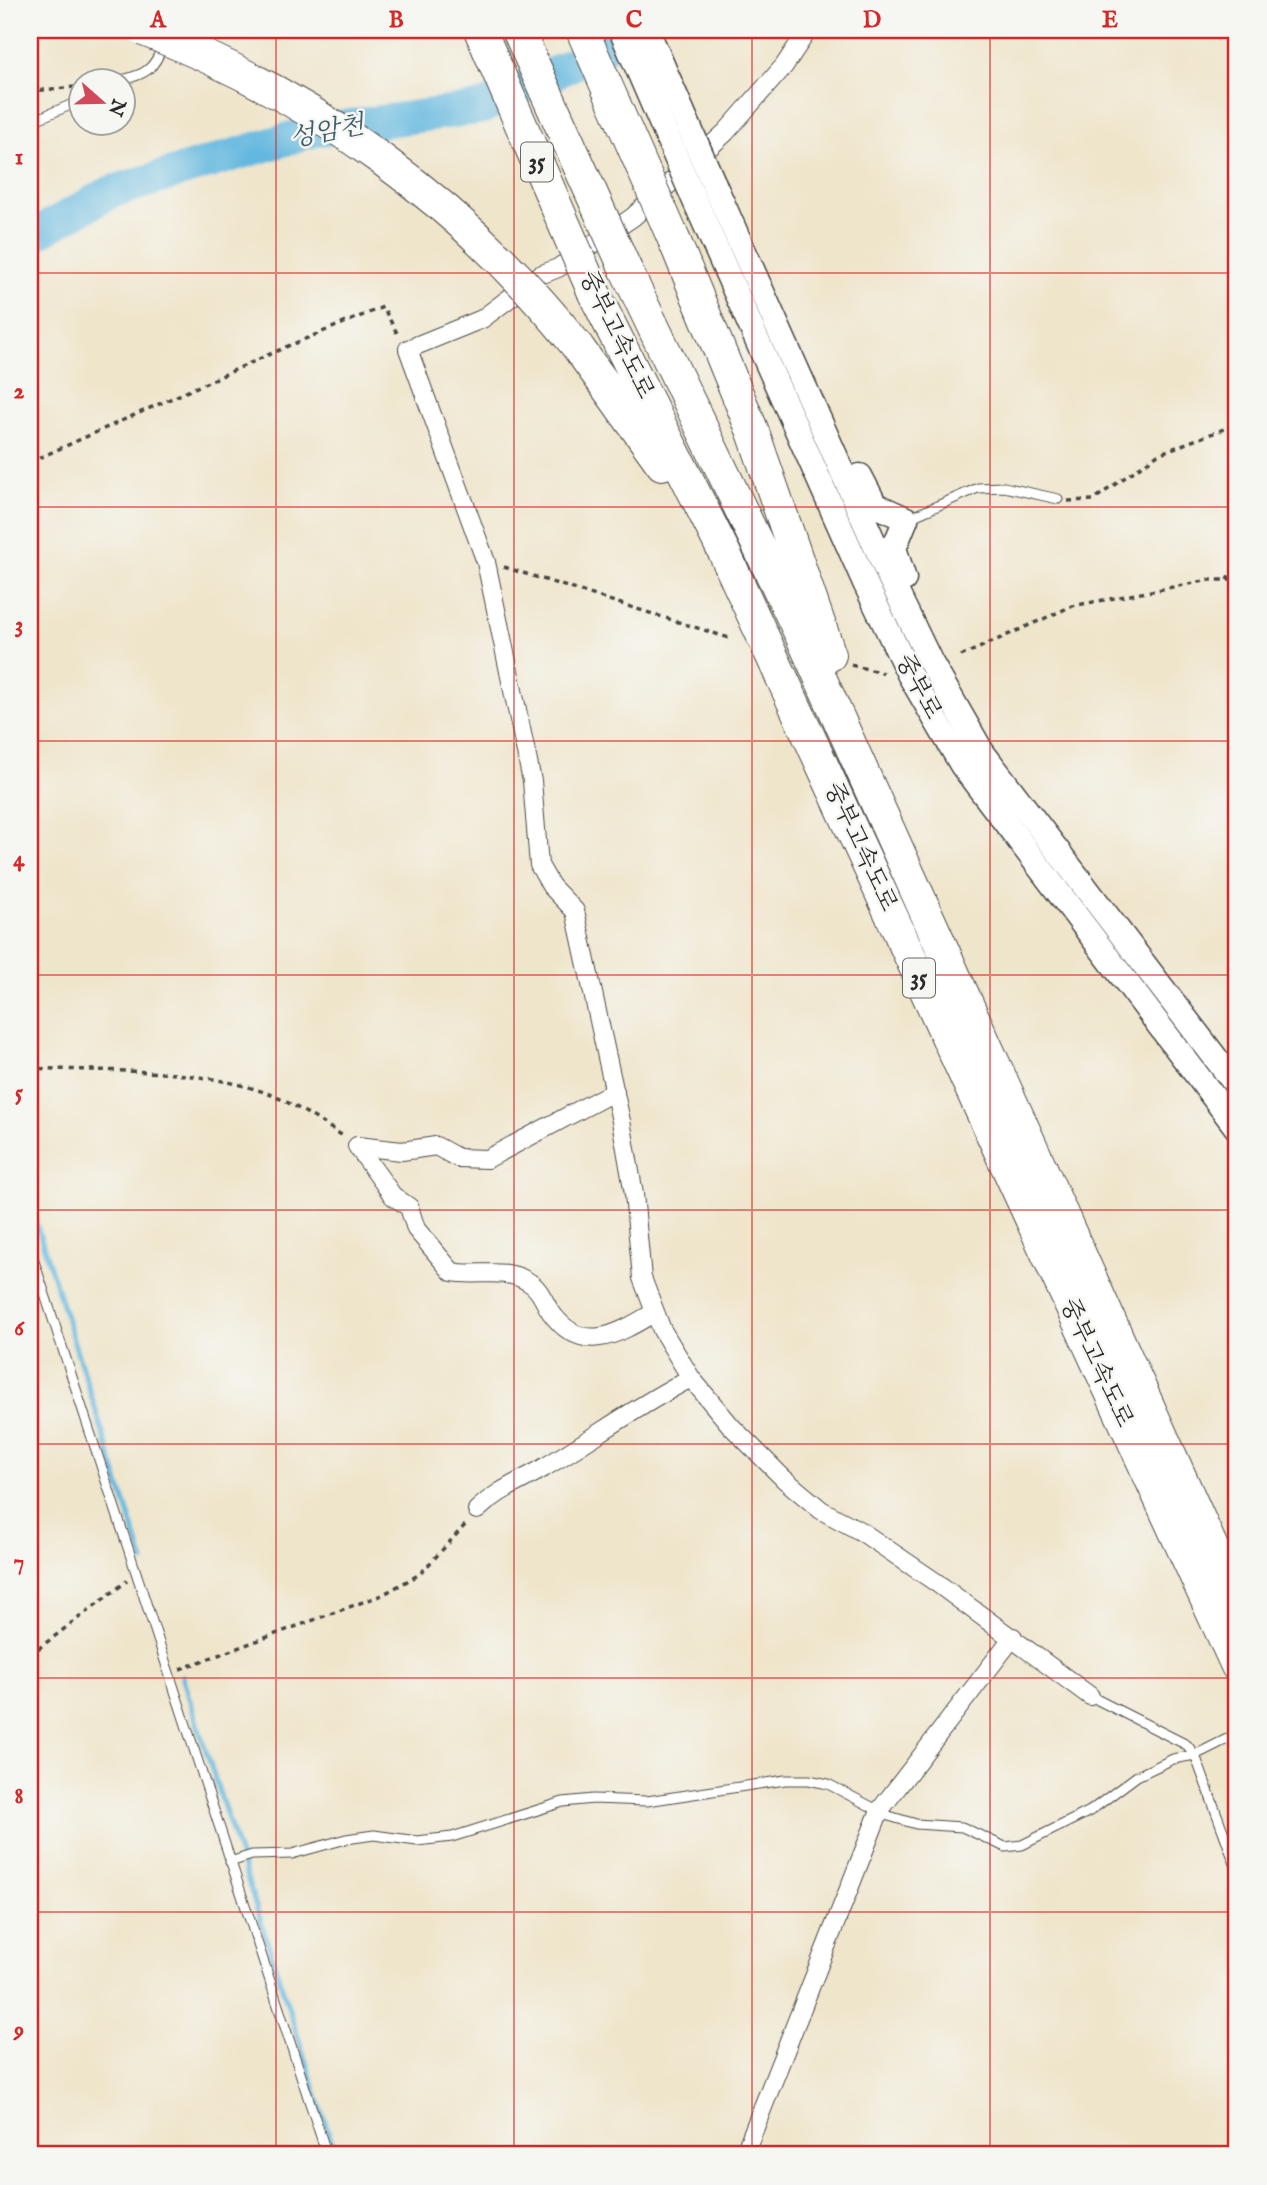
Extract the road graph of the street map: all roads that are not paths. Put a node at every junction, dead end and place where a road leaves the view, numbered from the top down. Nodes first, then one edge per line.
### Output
1 (144, 30) edge
2 (167, 30) edge
3 (480, 30) edge
4 (519, 30) edge
5 (582, 30) edge
6 (621, 30) edge
7 (647, 30) edge
8 (808, 30) edge
9 (136, 76) edge
10 (66, 107) edge
11 (30, 122) edge
12 (702, 187) junction
13 (781, 334) junction
14 (1059, 499) road end
15 (906, 519) junction
16 (738, 582) junction
17 (931, 663) junction
18 (893, 839) junction
19 (1237, 1086) edge
20 (615, 1091) junction
21 (1237, 1128) edge
22 (30, 1249) edge
23 (655, 1312) junction
24 (691, 1378) junction
25 (477, 1510) road end
26 (1237, 1603) edge
27 (1013, 1637) junction
28 (1237, 1666) edge
29 (1090, 1696) joint
30 (1231, 1737) dead end
31 (1195, 1755) junction
32 (880, 1810) junction
33 (233, 1861) junction
34 (1237, 1869) edge
35 (327, 2155) edge
36 (744, 2155) edge

1 - 16 highway, bridge
2 - 9 lane
3 - 16 highway, 중부고속도로 / 35, bridge
4 - 18 highway, 중부고속도로 / 35, bridge
5 - 18 highway, bridge
6 - 12 main road, bridge
7 - 12 main road, bridge
8 - 20 street
10 - 11 lane
12 - 13 main road, 중부로
12 - 21 main road, 중부로
13 - 15 main road
13 - 17 main road, 중부로
14 - 15 lane
15 - 17 main road
16 - 28 highway, 중부고속도로 / 35
17 - 19 main road, 중부로
18 - 26 highway, 중부고속도로 / 35
20 - 23 street
20 - 23 street
22 - 33 lane
23 - 24 street
24 - 25 street
24 - 27 street
27 - 29 street
27 - 32 street
29 - 31 lane
30 - 31 lane
31 - 32 lane
31 - 34 lane
32 - 33 lane
32 - 36 street
33 - 35 lane

